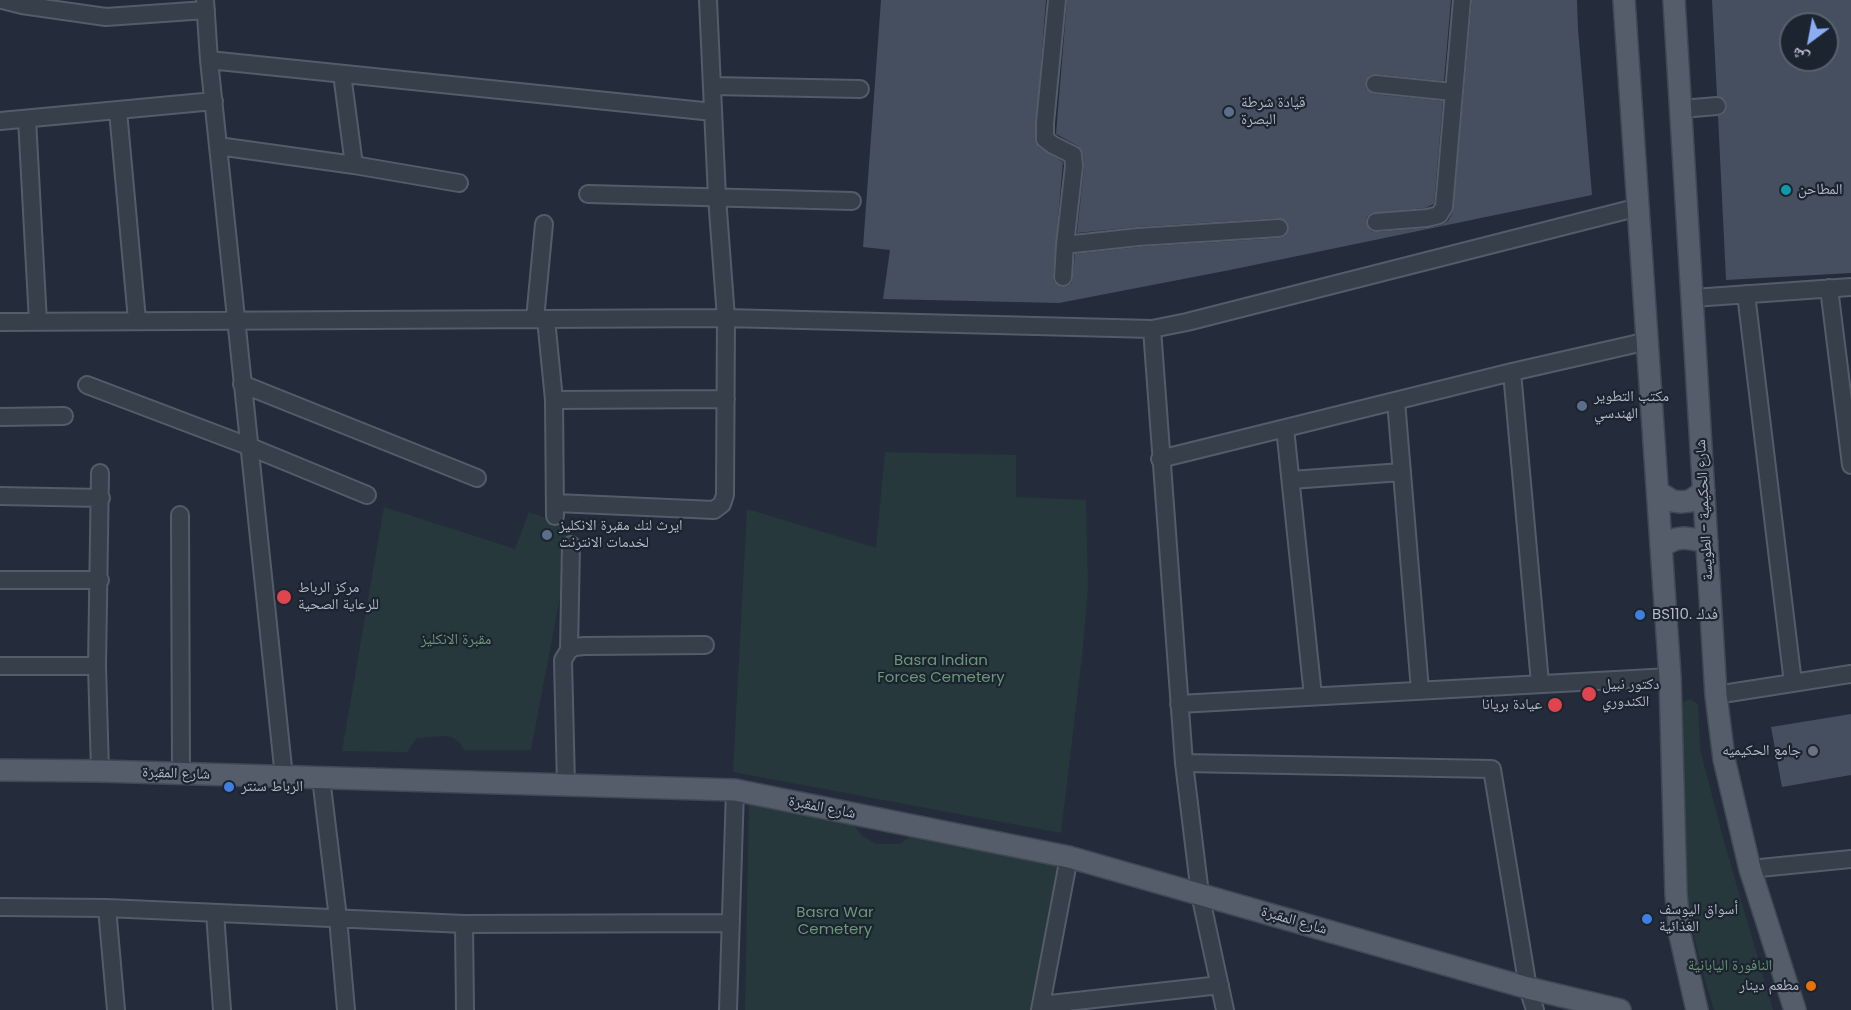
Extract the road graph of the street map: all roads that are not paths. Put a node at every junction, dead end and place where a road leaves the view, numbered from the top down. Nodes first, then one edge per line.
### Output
1 (2, 0) edge
2 (708, 0) edge
3 (1057, 0) edge
4 (1462, 0) edge
5 (1624, 0) edge
6 (1674, 0) edge
7 (205, 5) edge
8 (208, 60) junction
9 (342, 74) junction
10 (1375, 84) dead end
11 (712, 86) junction
12 (860, 89) dead end
13 (1453, 92) junction
14 (214, 101) junction
15 (1717, 106) dead end
16 (1681, 109) junction
17 (118, 111) junction
18 (713, 112) junction
19 (27, 119) junction
20 (0, 121) edge
21 (218, 146) junction
22 (354, 165) junction
23 (459, 183) dead end
24 (588, 194) dead end
25 (717, 197) junction
26 (852, 201) dead end
27 (1639, 207) junction
28 (1376, 222) dead end
29 (544, 224) dead end
30 (1279, 228) dead end
31 (1065, 245) junction
32 (1063, 277) dead end
33 (1851, 287) edge
34 (1829, 288) junction
35 (1746, 294) junction
36 (1693, 298) junction
37 (726, 318) junction
38 (540, 319) junction
39 (137, 320) junction
40 (235, 320) junction
41 (38, 321) junction
42 (0, 322) edge
43 (1152, 329) junction
44 (1648, 341) junction
45 (1512, 372) junction
46 (242, 384) junction
47 (87, 385) dead end
48 (726, 399) junction
49 (554, 400) junction
50 (1396, 400) junction
51 (64, 416) dead end
52 (0, 417) edge
53 (1285, 428) junction
54 (248, 446) junction
55 (1160, 459) junction
56 (1851, 465) edge
57 (1402, 472) junction
58 (100, 473) dead end
59 (477, 478) dead end
60 (1291, 480) junction
61 (1704, 491) junction
62 (1658, 492) junction
63 (368, 495) dead end
64 (0, 496) edge
65 (101, 498) junction
66 (180, 515) dead end
67 (1707, 542) junction
68 (571, 545) dead end
69 (1661, 546) junction
70 (0, 580) edge
71 (100, 580) junction
72 (705, 645) dead end
73 (569, 650) junction
74 (0, 666) edge
75 (97, 666) junction
76 (1851, 674) edge
77 (1670, 677) junction
78 (1540, 683) junction
79 (1793, 683) junction
80 (1420, 690) junction
81 (1716, 695) junction
82 (1313, 696) junction
83 (1179, 704) junction
84 (1184, 763) junction
85 (0, 770) edge
86 (100, 771) junction
87 (181, 774) junction
88 (284, 777) junction
89 (321, 778) junction
90 (566, 785) junction
91 (735, 790) junction
92 (1069, 857) junction
93 (1851, 859) edge
94 (1750, 869) junction
95 (1200, 894) junction
96 (0, 907) edge
97 (107, 908) junction
98 (215, 913) junction
99 (338, 918) junction
100 (731, 922) junction
101 (464, 924) junction
102 (1220, 986) junction
103 (1528, 988) junction
104 (1041, 1008) edge
105 (116, 1010) edge
106 (222, 1010) edge
107 (346, 1010) edge
108 (465, 1010) edge
109 (728, 1010) edge
110 (1225, 1010) edge
111 (1534, 1010) edge
112 (1620, 1010) edge
113 (1696, 1010) edge
114 (1795, 1010) edge

1 - 7 street
2 - 11 street
3 - 31 street
4 - 13 street
5 - 27 main road
6 - 16 main road, شارع الحكيمية - الطويسة
7 - 8 street
8 - 9 street
8 - 14 street
9 - 18 street
9 - 22 street
10 - 13 street
11 - 12 street
11 - 18 street
13 - 28 street
14 - 17 street
14 - 21 street
15 - 16 street
16 - 36 main road, شارع الحكيمية - الطويسة
17 - 19 street
17 - 39 street
18 - 25 street
19 - 20 street
19 - 41 street
21 - 22 street
21 - 40 street
22 - 23 street
24 - 25 street
25 - 26 street
25 - 37 street
27 - 43 street
27 - 44 main road
29 - 38 street
30 - 31 street
31 - 32 street
33 - 34 street
34 - 35 street
34 - 56 street
35 - 36 street
35 - 79 street
36 - 61 main road, شارع الحكيمية - الطويسة
37 - 38 street
37 - 43 street
37 - 48 street
38 - 40 street
38 - 49 street
39 - 40 street
39 - 41 street
40 - 46 street
41 - 42 street
43 - 55 street
44 - 45 street
44 - 62 main road
45 - 50 street
45 - 78 street
46 - 54 street
46 - 59 street
47 - 54 street
48 - 49 street
48 - 49 street
50 - 53 street
50 - 57 street
51 - 52 street
53 - 55 street
53 - 60 street
54 - 63 street
54 - 88 street
55 - 83 street
57 - 60 street
57 - 80 street
58 - 65 street
60 - 82 street
61 - 62 main road
61 - 67 main road, شارع الحكيمية - الطويسة
62 - 69 main road
64 - 65 street
65 - 71 street
66 - 87 street
67 - 69 main road
67 - 81 main road, شارع الحكيمية - الطويسة
68 - 73 street
69 - 77 main road
70 - 71 street
71 - 75 street
72 - 73 street
73 - 90 street
74 - 75 street
75 - 86 street
76 - 79 street
77 - 78 street
77 - 113 main road
78 - 80 street
79 - 81 street
80 - 82 street
81 - 94 main road, شارع الحكيمية - الطويسة
82 - 83 street
83 - 84 street
84 - 95 street
84 - 103 street
85 - 86 main road, شارع المقبرة
86 - 87 main road, شارع المقبرة
87 - 88 main road, شارع المقبرة
88 - 89 main road, شارع المقبرة
89 - 90 main road, شارع المقبرة
89 - 99 street
90 - 91 main road, شارع المقبرة
91 - 92 main road, شارع المقبرة
91 - 100 street
92 - 95 main road, شارع المقبرة
92 - 104 street
93 - 94 street
94 - 114 main road, شارع الحكيمية - الطويسة
95 - 102 street
95 - 103 main road, شارع المقبرة
96 - 97 street
97 - 98 street
97 - 105 street
98 - 99 street
98 - 106 street
99 - 101 street
99 - 107 street
100 - 101 street
100 - 109 street
101 - 108 street
102 - 104 street
102 - 110 street
103 - 111 street
103 - 112 main road, شارع المقبرة

